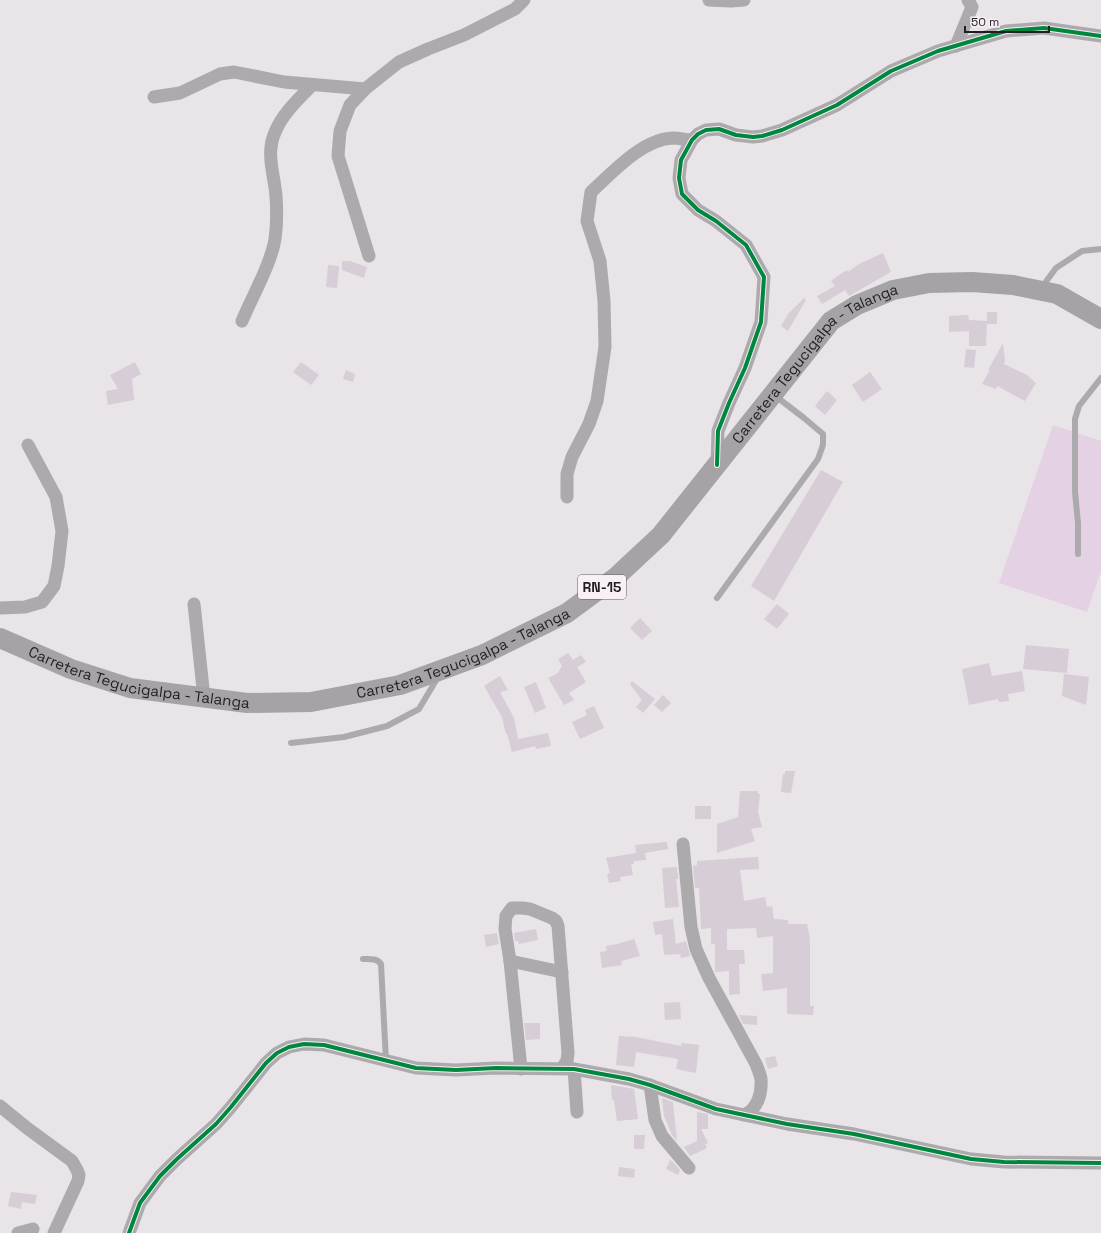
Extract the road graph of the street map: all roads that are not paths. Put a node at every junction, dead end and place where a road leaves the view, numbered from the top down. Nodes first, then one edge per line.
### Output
1 (524, 0) edge
2 (709, 0) edge
3 (744, 0) edge
4 (968, 0) edge
5 (1101, 36) edge
6 (956, 46) junction
7 (312, 84) junction
8 (364, 89) junction
9 (154, 97) dead end
10 (692, 140) junction
11 (1101, 249) edge
12 (368, 256) dead end
13 (1040, 290) junction
14 (1101, 319) edge
15 (242, 321) dead end
16 (1101, 378) edge
17 (773, 394) junction
18 (28, 445) dead end
19 (718, 465) junction
20 (567, 497) dead end
21 (1078, 554) dead end
22 (717, 598) dead end
23 (194, 604) dead end
24 (0, 608) edge
25 (0, 638) edge
26 (442, 670) junction
27 (204, 698) junction
28 (291, 743) dead end
29 (683, 844) dead end
30 (363, 959) dead end
31 (510, 961) junction
32 (562, 972) junction
33 (386, 1061) junction
34 (521, 1069) junction
35 (568, 1069) junction
36 (650, 1085) junction
37 (0, 1106) edge
38 (577, 1112) dead end
39 (744, 1115) junction
40 (1101, 1163) edge
41 (688, 1168) dead end
42 (32, 1228) dead end
43 (18, 1233) edge
44 (54, 1233) edge
45 (129, 1233) edge

1 - 8 street
2 - 3 street
4 - 6 street
5 - 6 street
6 - 10 street
7 - 8 street
7 - 9 street
7 - 15 street
8 - 12 street
10 - 19 street
10 - 20 street
11 - 13 lane
13 - 14 main road, Carretera Tegucigalpa - Talanga / RN-15
13 - 17 main road, Carretera Tegucigalpa - Talanga / RN-15
16 - 21 lane
17 - 19 main road, Carretera Tegucigalpa - Talanga / RN-15
17 - 22 lane
18 - 24 street
19 - 26 main road, Carretera Tegucigalpa - Talanga / RN-15
23 - 27 street
25 - 27 main road, Carretera Tegucigalpa - Talanga / RN-15
26 - 27 main road, Carretera Tegucigalpa - Talanga / RN-15
26 - 28 lane
29 - 39 street
30 - 33 lane
31 - 32 street
31 - 32 street
31 - 34 street
32 - 35 street
33 - 34 street
33 - 45 street
34 - 35 street
35 - 36 street
35 - 38 street
36 - 39 street
36 - 41 street
37 - 44 street
39 - 40 street
42 - 43 street

